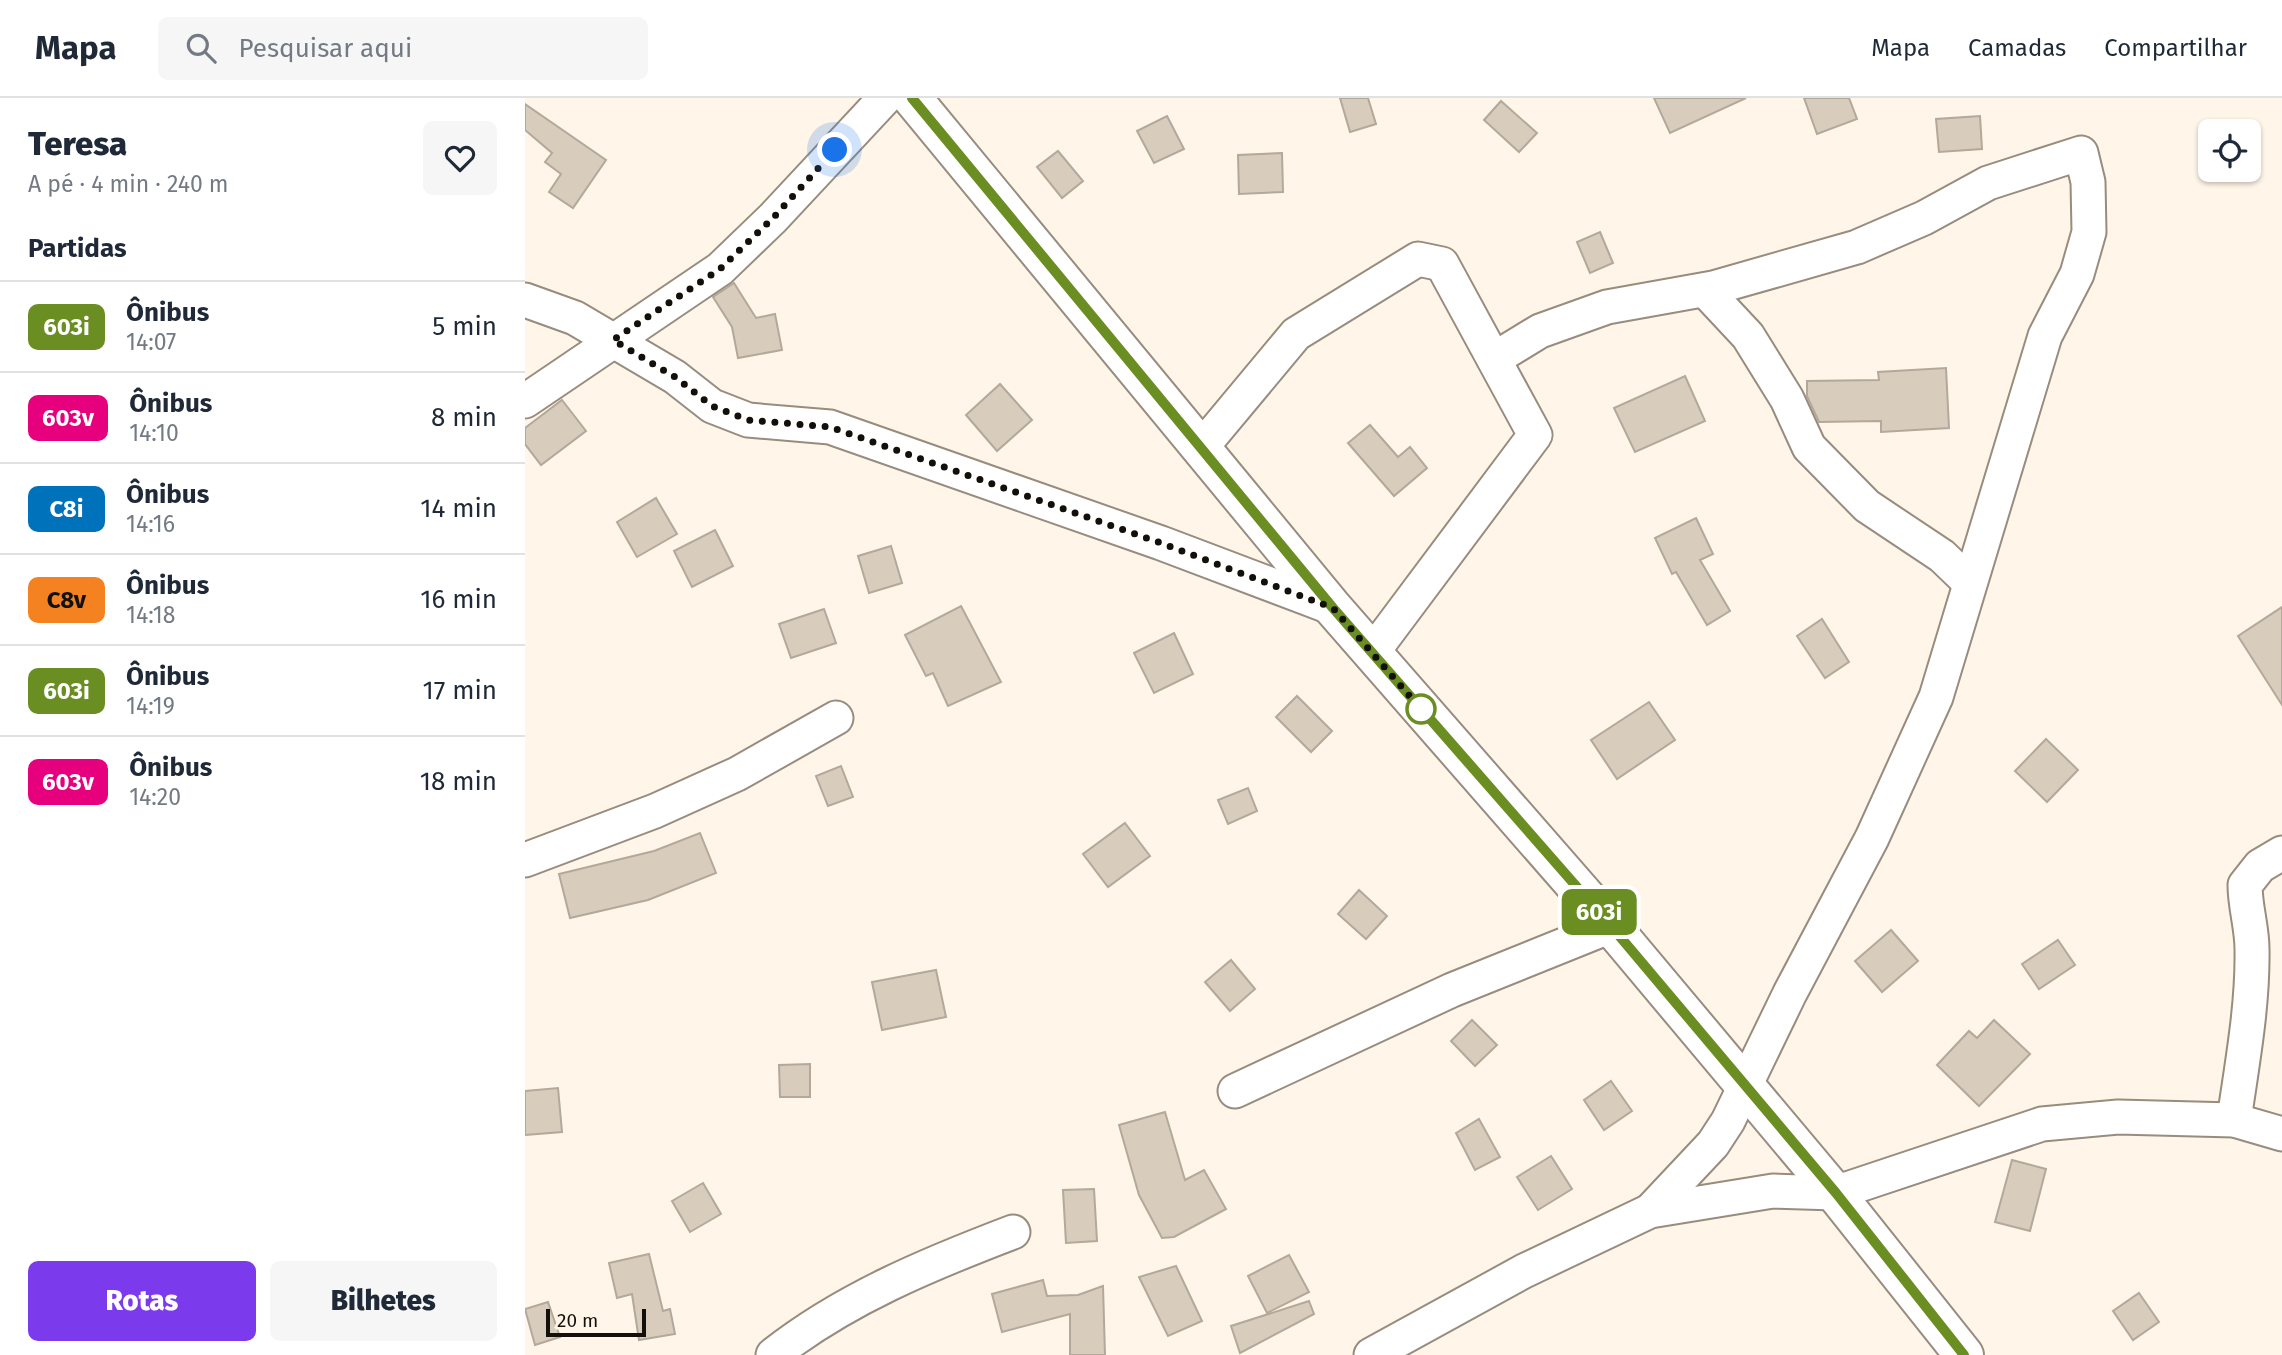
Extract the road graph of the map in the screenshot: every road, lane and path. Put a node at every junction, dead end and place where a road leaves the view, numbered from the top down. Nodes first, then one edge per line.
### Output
1 (885, 98) edge
2 (912, 98) edge
3 (1705, 290) junction
4 (525, 300) edge
5 (613, 340) junction
6 (1494, 359) junction
7 (525, 401) edge
8 (1201, 448) junction
9 (1969, 582) junction
10 (1333, 608) junction
11 (1372, 653) junction
12 (836, 718) dead end
13 (2282, 853) edge
14 (525, 860) edge
15 (1611, 926) junction
16 (1747, 1087) junction
17 (1235, 1091) dead end
18 (2234, 1121) junction
19 (2282, 1134) edge
20 (1836, 1193) junction
21 (1650, 1211) junction
22 (1013, 1232) dead end
23 (773, 1355) edge
24 (1371, 1355) edge
25 (1964, 1355) edge

1 - 5 street
2 - 8 street
3 - 6 street
3 - 9 street
3 - 9 street
4 - 5 street
5 - 7 street
5 - 10 street
6 - 8 street
6 - 11 street
8 - 10 street
9 - 16 street
10 - 11 street
11 - 15 street
12 - 14 street
13 - 18 street
15 - 16 street
15 - 17 street
16 - 20 street
16 - 21 street
18 - 19 street
18 - 20 street
20 - 21 street
20 - 25 street
21 - 24 street
22 - 23 street

